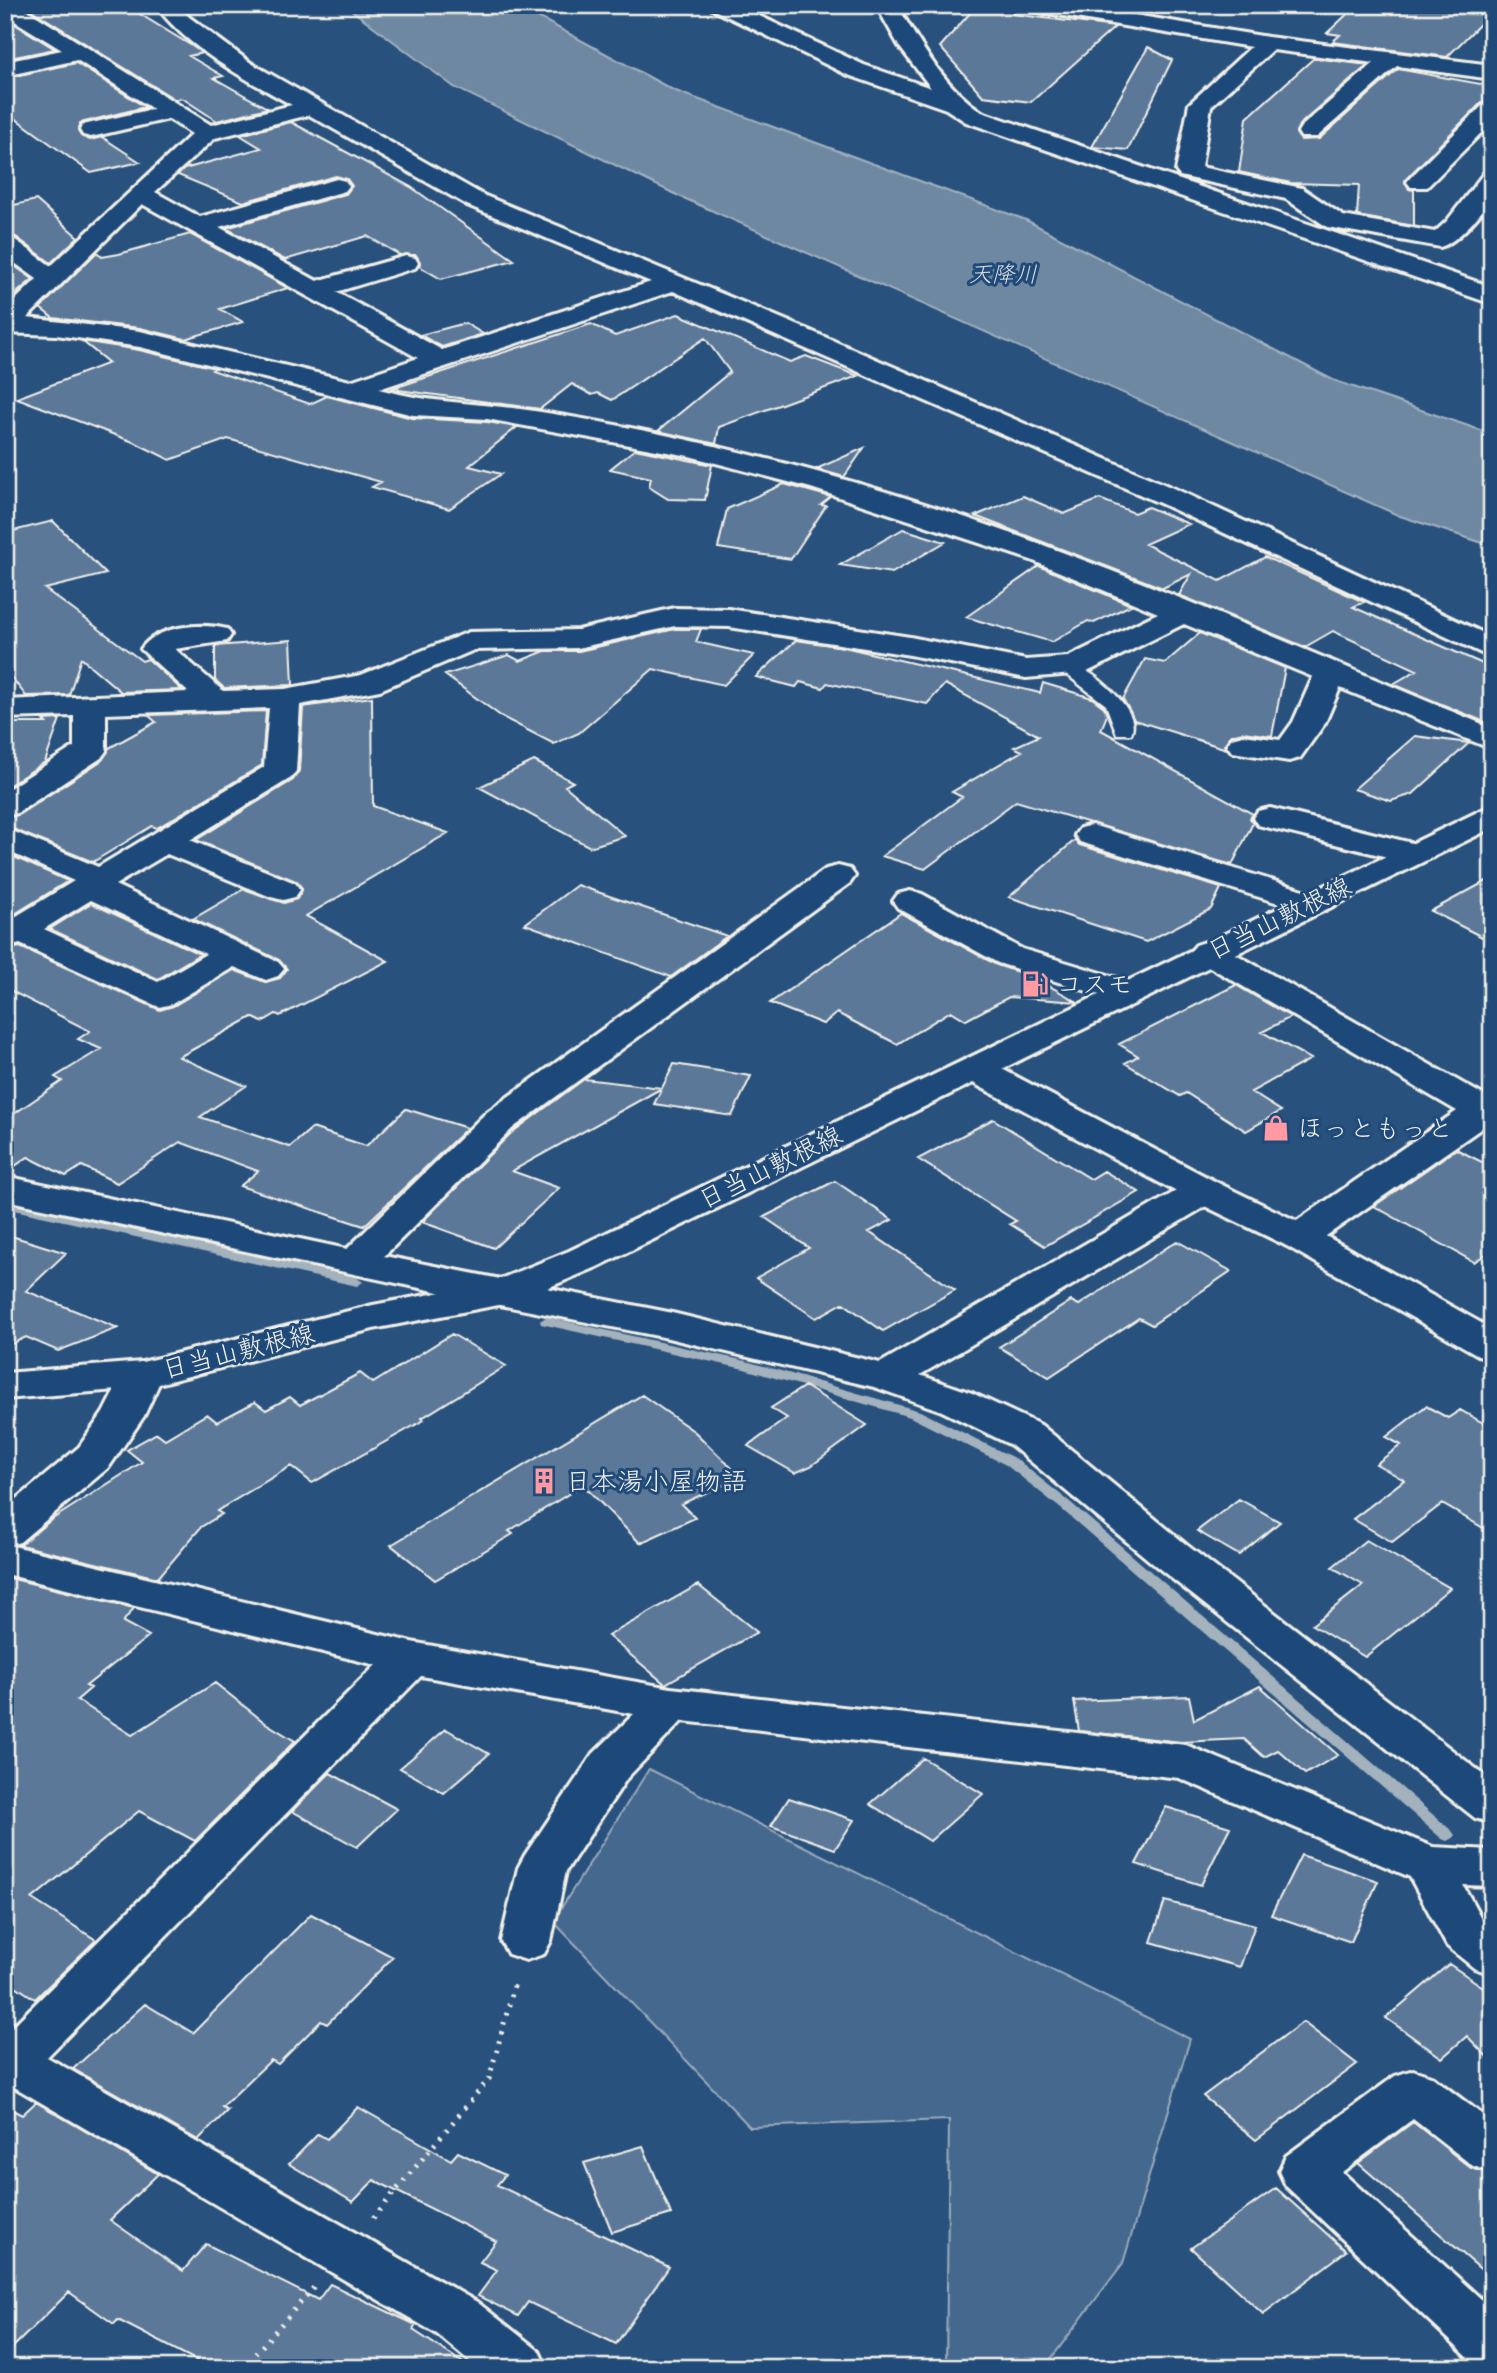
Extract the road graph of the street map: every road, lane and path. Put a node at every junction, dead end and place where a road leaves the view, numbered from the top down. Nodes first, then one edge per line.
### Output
1 (166, 5) edge
2 (719, 5) edge
3 (886, 5) edge
4 (1033, 5) edge
5 (5, 6) edge
6 (1268, 43) junction
7 (81, 53) junction
8 (1391, 60) junction
9 (5, 69) edge
10 (1492, 72) edge
11 (954, 104) junction
12 (309, 108) junction
13 (1492, 108) edge
14 (174, 111) junction
15 (91, 130) dead end
16 (1309, 132) dead end
17 (207, 133) junction
18 (1492, 178) edge
19 (1419, 182) dead end
20 (337, 186) dead end
21 (140, 193) junction
22 (198, 225) junction
23 (5, 244) edge
24 (406, 263) dead end
25 (52, 278) junction
26 (673, 283) junction
27 (314, 290) junction
28 (1492, 296) edge
29 (5, 325) edge
30 (440, 360) junction
31 (351, 389) junction
32 (1184, 612) junction
33 (216, 635) dead end
34 (1492, 649) edge
35 (1067, 666) junction
36 (1331, 672) junction
37 (285, 698) junction
38 (215, 700) junction
39 (90, 707) junction
40 (5, 709) edge
41 (1124, 730) dead end
42 (1492, 739) edge
43 (1243, 746) dead end
44 (5, 806) edge
45 (1492, 816) edge
46 (1270, 817) dead end
47 (1092, 835) dead end
48 (5, 838) edge
49 (164, 841) junction
50 (1412, 853) junction
51 (838, 876) dead end
52 (94, 883) junction
53 (283, 890) dead end
54 (910, 901) dead end
55 (1311, 903) junction
56 (12, 934) edge
57 (1208, 952) junction
58 (233, 954) junction
59 (266, 969) dead end
60 (1125, 992) junction
61 (973, 1068) junction
62 (5, 1188) edge
63 (1204, 1191) junction
64 (1299, 1237) junction
65 (357, 1261) junction
66 (500, 1293) junction
67 (1492, 1346) edge
68 (142, 1375) junction
69 (886, 1377) junction
70 (5, 1386) edge
71 (5, 1532) edge
72 (5, 1559) edge
73 (411, 1658) junction
74 (671, 1704) junction
75 (1488, 1797) edge
76 (1428, 1865) junction
77 (1492, 1868) edge
78 (526, 1941) joint
79 (1492, 1955) edge
80 (7, 2062) edge
81 (1492, 2151) edge
82 (342, 2255) junction
83 (1492, 2344) edge
84 (1492, 2357) edge
85 (243, 2368) edge
86 (519, 2368) edge
87 (1479, 2368) edge

1 - 12 street
2 - 11 street
3 - 11 street
4 - 6 street
5 - 7 street
6 - 8 street
6 - 18 street
7 - 9 street
7 - 14 street
8 - 10 street
8 - 16 street
11 - 28 street
12 - 17 street
12 - 26 street
13 - 19 street
14 - 15 street
14 - 17 street
17 - 21 street
20 - 22 street
21 - 22 street
21 - 25 street
22 - 27 street
23 - 25 street
24 - 27 street
25 - 29 street
26 - 30 street
26 - 34 street
27 - 30 street
29 - 31 street
30 - 31 street
31 - 32 street
32 - 35 street
32 - 36 street
33 - 38 street
35 - 37 street
35 - 41 lane
36 - 42 street
36 - 43 street
37 - 38 street
37 - 49 street
38 - 39 street
39 - 40 street
39 - 44 street
45 - 50 street, 日当山敷根線
46 - 50 street
47 - 55 street
48 - 52 street
49 - 52 street
49 - 53 street
50 - 55 street, 日当山敷根線
51 - 65 street
52 - 56 street
52 - 58 street
54 - 60 street
55 - 57 street, 日当山敷根線
56 - 58 street
57 - 60 street, 日当山敷根線
57 - 64 street
58 - 59 street
60 - 61 street, 日当山敷根線
61 - 63 street
61 - 66 street, 日当山敷根線
62 - 65 street
63 - 64 street
63 - 69 street
64 - 67 street
65 - 66 street
66 - 68 street, 日当山敷根線
66 - 69 street
68 - 70 street, 日当山敷根線
68 - 71 street
69 - 75 street
72 - 73 street
73 - 74 street
73 - 80 street
74 - 76 street
74 - 78 street
76 - 77 street
76 - 79 street
78 - 82 path
80 - 82 street
81 - 83 street
82 - 85 path
82 - 86 street
84 - 87 street

